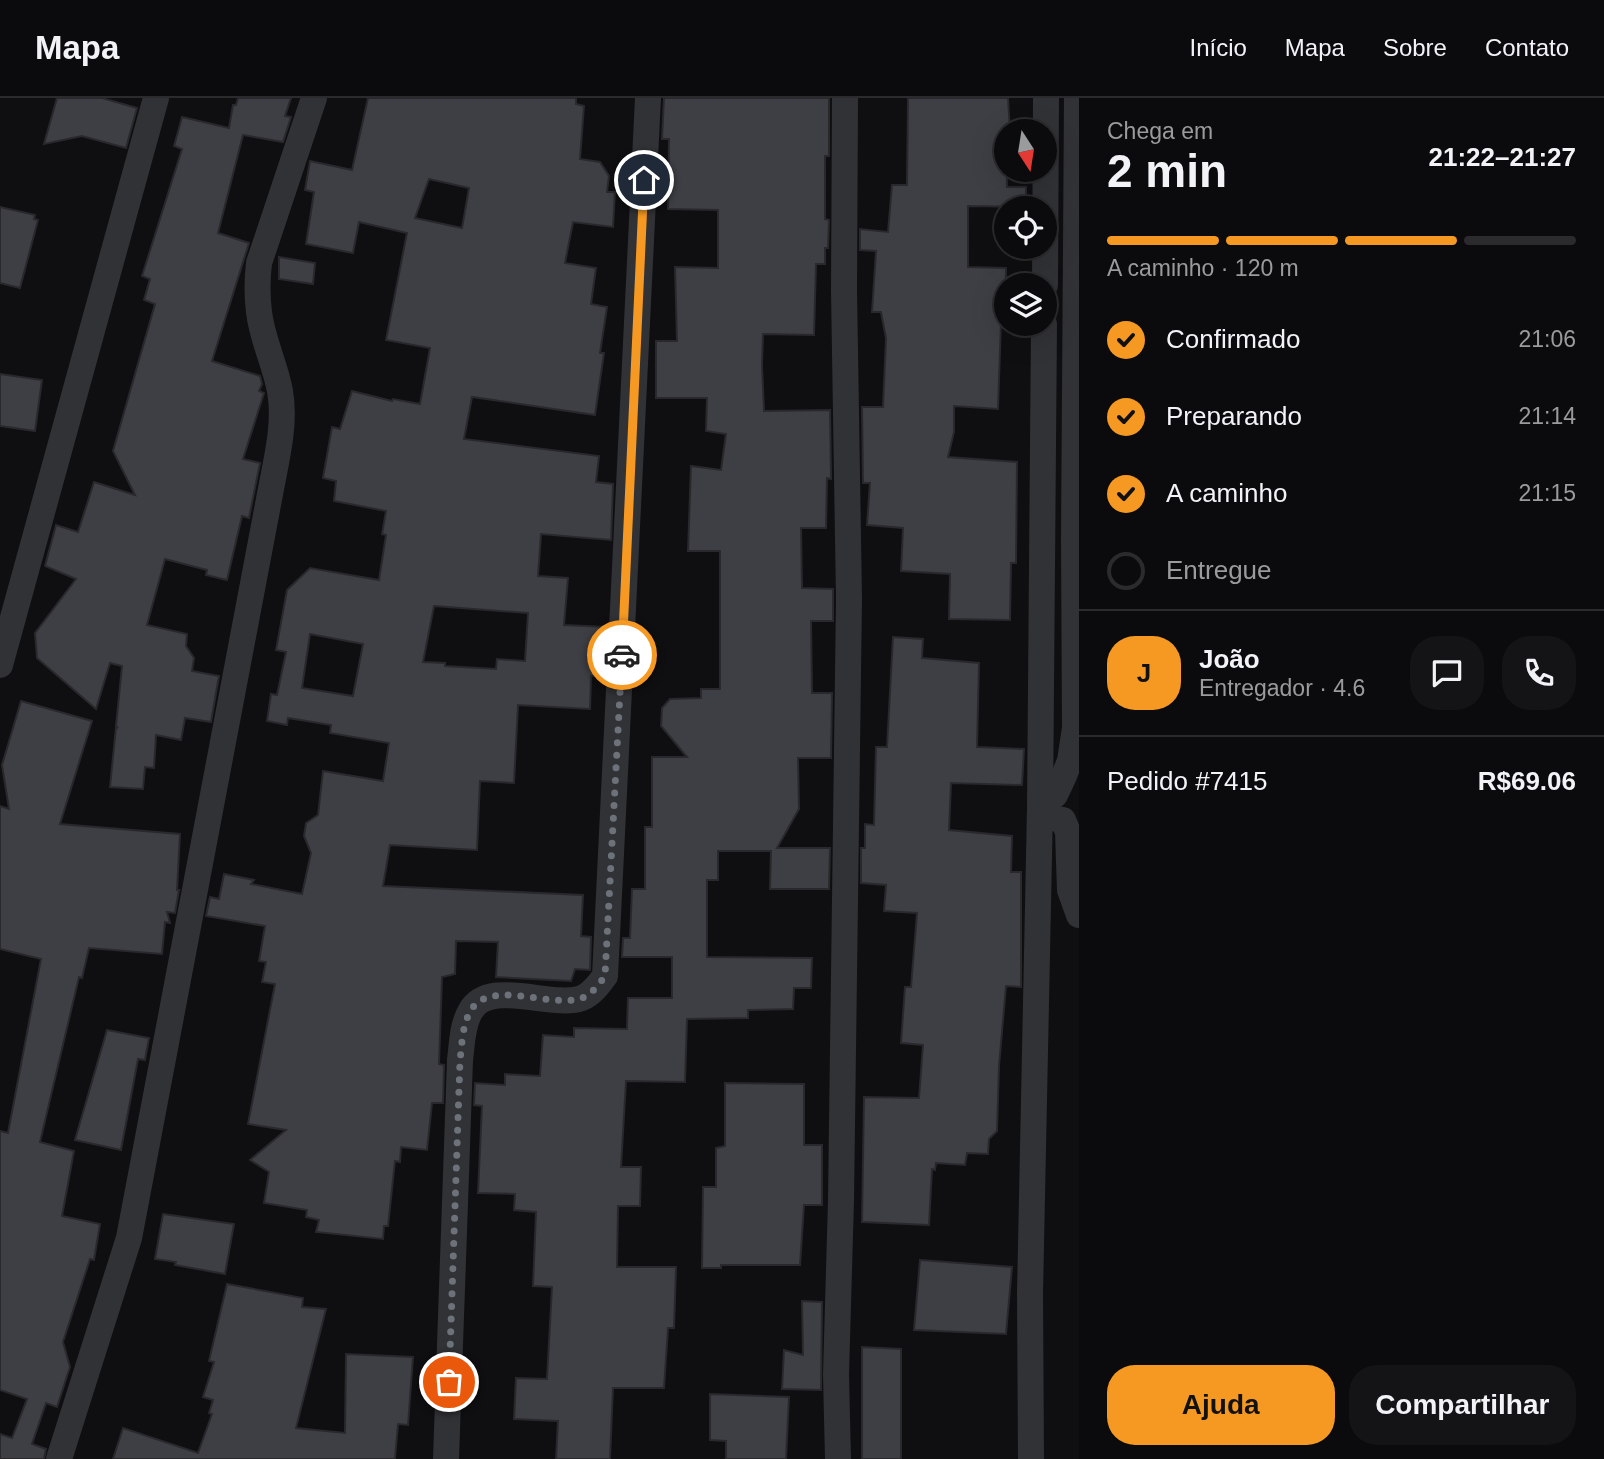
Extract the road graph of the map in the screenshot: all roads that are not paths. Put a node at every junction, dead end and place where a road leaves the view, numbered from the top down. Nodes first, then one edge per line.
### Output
1 (156, 98) edge
2 (314, 98) edge
3 (648, 98) edge
4 (845, 98) edge
5 (1046, 98) edge
6 (1077, 98) edge
7 (1045, 273) edge
8 (1044, 336) edge
9 (0, 665) edge
10 (1040, 812) junction
11 (1079, 915) edge
12 (59, 1459) edge
13 (446, 1459) edge
14 (838, 1459) edge
15 (1031, 1459) edge

1 - 9 street
2 - 12 street
3 - 13 street
4 - 14 street
5 - 7 street
6 - 10 street
8 - 10 street
10 - 11 street
10 - 15 street

